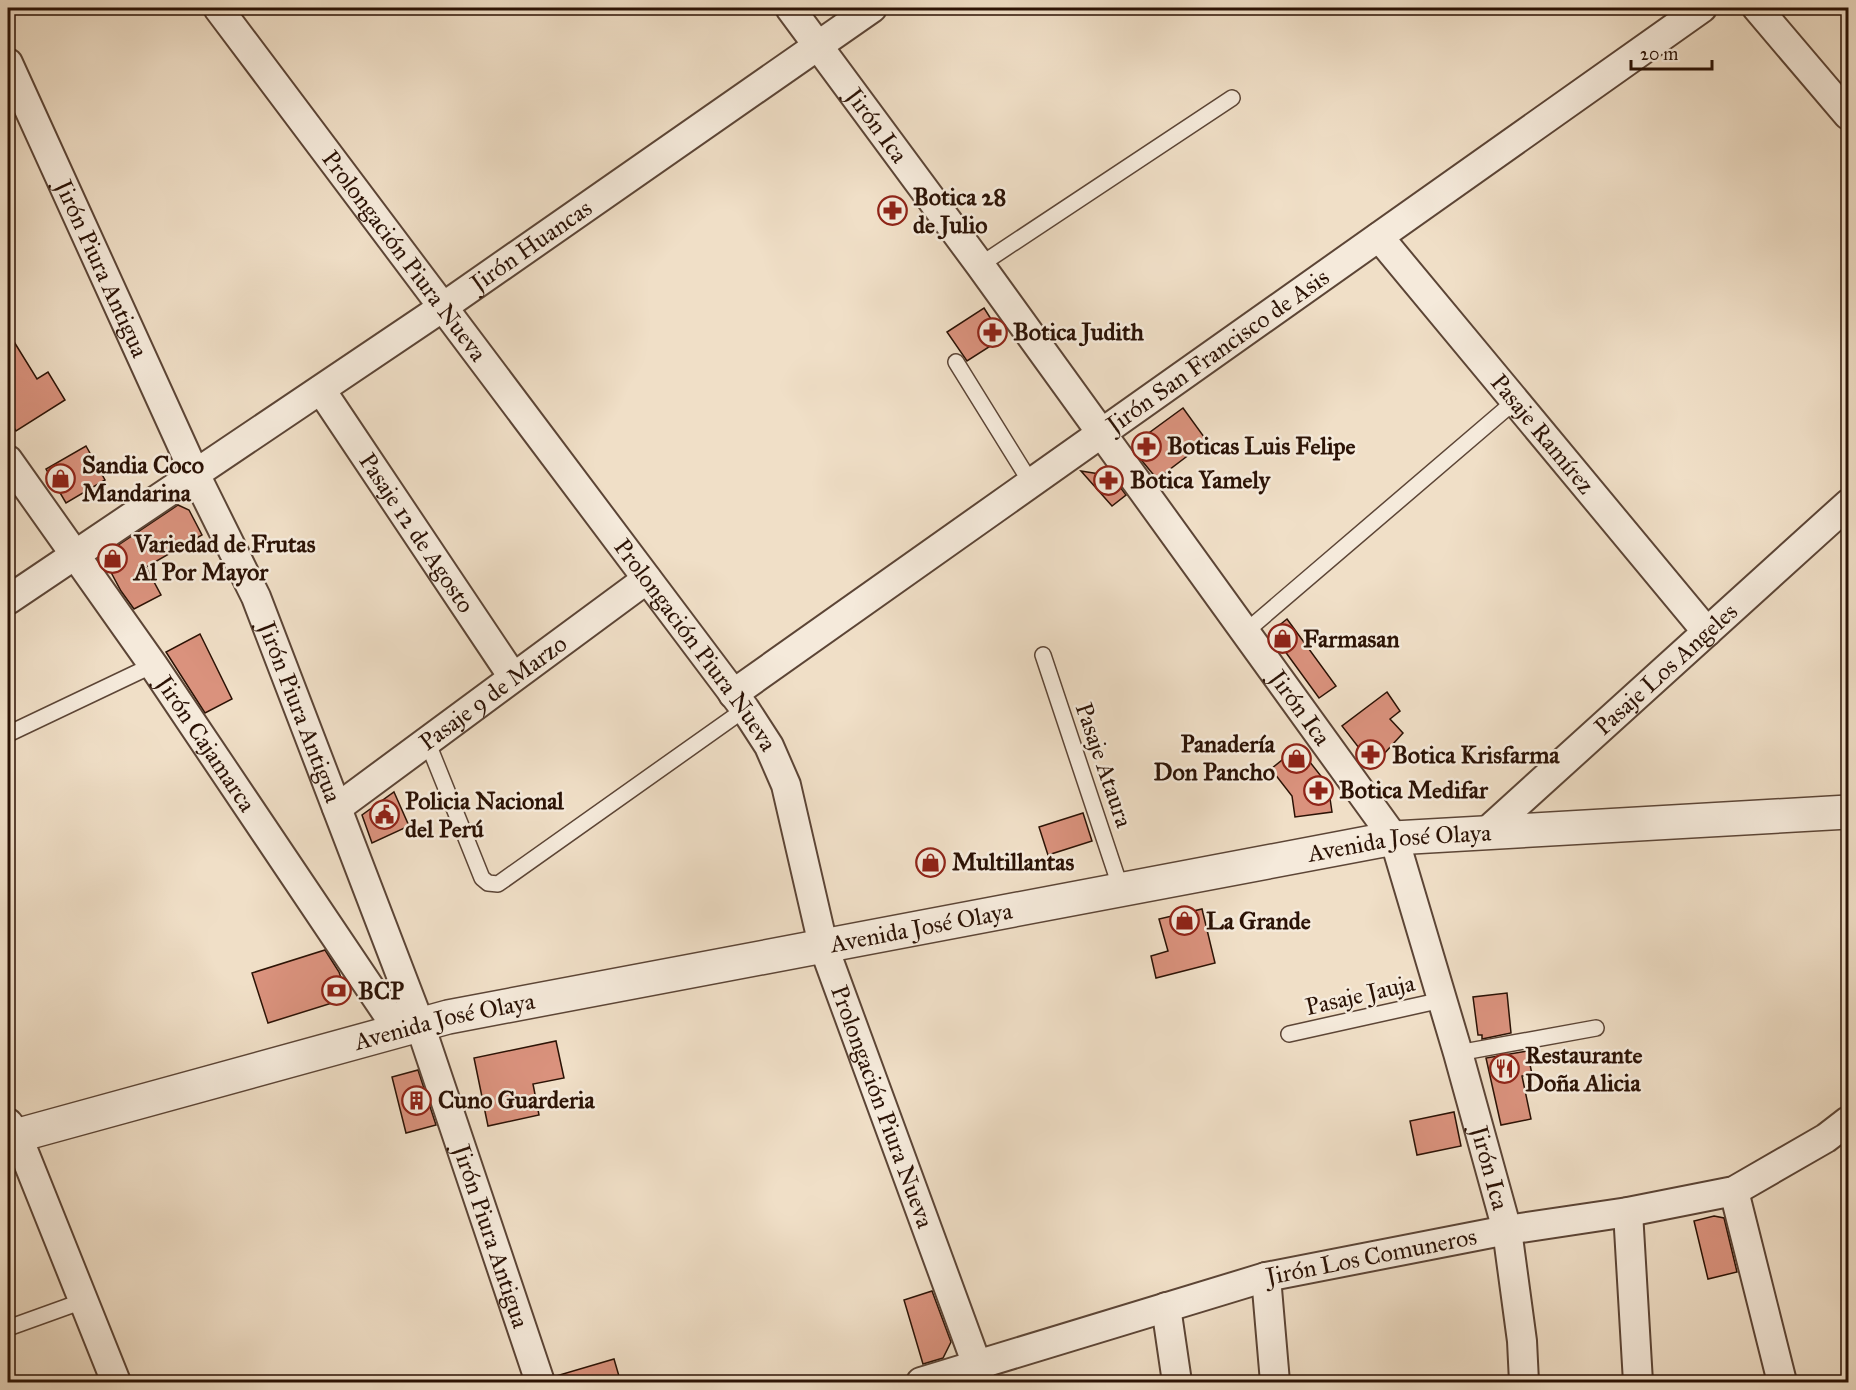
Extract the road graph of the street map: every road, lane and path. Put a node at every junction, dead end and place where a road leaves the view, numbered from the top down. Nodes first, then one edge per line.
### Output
1 (218, 8) edge
2 (790, 8) edge
3 (872, 8) edge
4 (1702, 8) edge
5 (1757, 8) edge
6 (818, 45) junction
7 (8, 63) edge
8 (1232, 98) dead end
9 (1848, 115) edge
10 (1379, 237) junction
11 (980, 265) junction
12 (443, 307) junction
13 (956, 362) dead end
14 (321, 390) junction
15 (1515, 401) junction
16 (1102, 433) junction
17 (8, 460) edge
18 (195, 474) junction
19 (1031, 483) junction
20 (1848, 504) edge
21 (75, 554) junction
22 (647, 579) junction
23 (8, 600) edge
24 (1707, 632) junction
25 (1244, 633) junction
26 (1043, 656) dead end
27 (153, 665) junction
28 (513, 677) junction
29 (739, 701) junction
30 (8, 734) edge
31 (427, 741) junction
32 (337, 808) junction
33 (1848, 812) edge
34 (1485, 833) junction
35 (1394, 838) junction
36 (1121, 889) junction
37 (824, 945) junction
38 (1442, 1000) junction
39 (409, 1028) junction
40 (1596, 1028) dead end
41 (1289, 1034) dead end
42 (1458, 1053) junction
43 (1848, 1121) edge
44 (11, 1132) edge
45 (1734, 1191) junction
46 (1628, 1212) junction
47 (1507, 1230) junction
48 (1266, 1277) junction
49 (83, 1301) junction
50 (1167, 1307) junction
51 (8, 1328) edge
52 (979, 1374) edge
53 (116, 1383) edge
54 (540, 1383) edge
55 (921, 1383) edge
56 (1177, 1383) edge
57 (1275, 1383) edge
58 (1524, 1383) edge
59 (1638, 1383) edge
60 (1782, 1383) edge

1 - 12 street, Prolongación Piura Nueva
2 - 6 street, Jirón Ica
3 - 6 street, Jirón Huancas
4 - 10 street, Jirón San Francisco de Asis
5 - 9 street
6 - 11 street, Jirón Ica
6 - 12 street, Jirón Huancas
7 - 18 street, Jirón Piura Antigua
8 - 11 lane
10 - 15 street, Pasaje Ramírez
10 - 16 street, Jirón San Francisco de Asis
11 - 16 street, Jirón Ica
12 - 14 street, Jirón Huancas
12 - 22 street, Prolongación Piura Nueva
13 - 19 lane
14 - 18 street, Jirón Huancas
14 - 28 street, Pasaje 12 de Agosto
15 - 24 street, Pasaje Ramírez
15 - 25 lane
16 - 19 street, Jirón San Francisco de Asis
16 - 25 street, Jirón Ica
17 - 21 street, Jirón Cajamarca
18 - 21 street, Jirón Huancas
18 - 32 street, Jirón Piura Antigua
19 - 29 street, Jirón San Francisco de Asis
20 - 24 street, Pasaje Los Angeles
21 - 23 street, Jirón Huancas
21 - 27 street, Jirón Cajamarca
22 - 28 street, Pasaje 9 de Marzo
22 - 29 street, Prolongación Piura Nueva
24 - 34 street, Pasaje Los Angeles
25 - 35 street, Jirón Ica
26 - 36 lane, Pasaje Ataura
27 - 30 lane
27 - 39 street, Jirón Cajamarca
28 - 31 street, Pasaje 9 de Marzo
29 - 31 lane
29 - 37 street, Prolongación Piura Nueva
31 - 32 street, Pasaje 9 de Marzo
32 - 39 street, Jirón Piura Antigua
33 - 34 street, Avenida José Olaya
34 - 35 street, Avenida José Olaya
35 - 36 street, Avenida José Olaya
35 - 38 street, Jirón Ica
36 - 37 street, Avenida José Olaya
37 - 39 street, Avenida José Olaya
37 - 52 street, Prolongación Piura Nueva
38 - 41 lane, Pasaje Jauja
38 - 42 street, Jirón Ica
39 - 44 street, Avenida José Olaya
39 - 54 street, Jirón Piura Antigua
40 - 42 lane
42 - 47 street, Jirón Ica
43 - 45 street, Jirón Los Comuneros
44 - 49 street
45 - 46 street, Jirón Los Comuneros
45 - 60 street
46 - 47 street, Jirón Los Comuneros
46 - 59 street
47 - 48 street, Jirón Los Comuneros
47 - 58 street, Jirón Ica
48 - 50 street, Jirón Los Comuneros
48 - 57 street
49 - 51 lane
49 - 53 street
50 - 52 street, Jirón Los Comuneros
50 - 56 street
52 - 55 street, Jirón Los Comuneros

